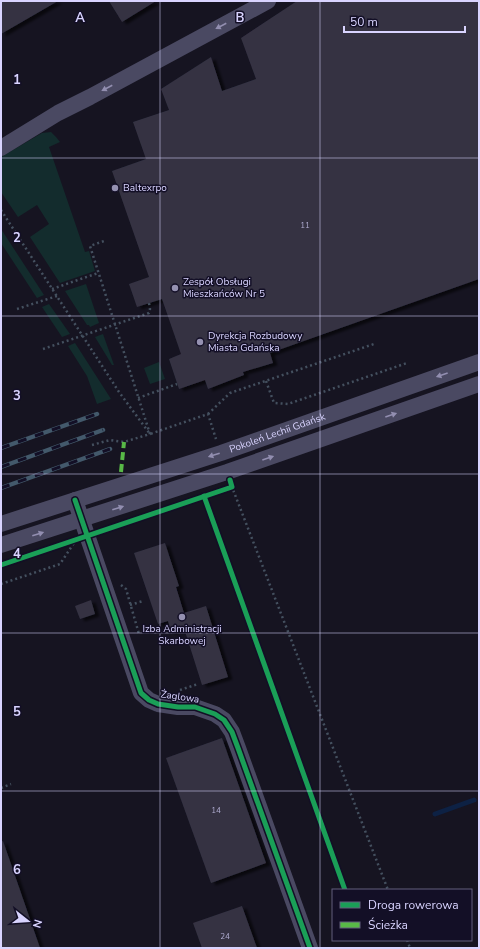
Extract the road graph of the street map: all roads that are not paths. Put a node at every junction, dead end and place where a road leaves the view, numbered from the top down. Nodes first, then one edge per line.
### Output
1 (268, 1) edge
2 (1, 148) edge
3 (479, 362) edge
4 (479, 384) edge
5 (348, 408) junction
6 (355, 427) junction
7 (75, 500) junction
8 (81, 520) junction
9 (1, 524) edge
10 (1, 545) edge
11 (310, 948) edge

1 -> 2 street
3 -> 5 street, Pokoleń Lechii Gdańsk
6 -> 4 street, Pokoleń Lechii Gdańsk
5 - 6 street
5 -> 7 street, Pokoleń Lechii Gdańsk
8 -> 6 street, Pokoleń Lechii Gdańsk
7 - 8 street, Żaglowa
7 - 9 street
10 -> 8 street
8 - 11 street, Żaglowa

